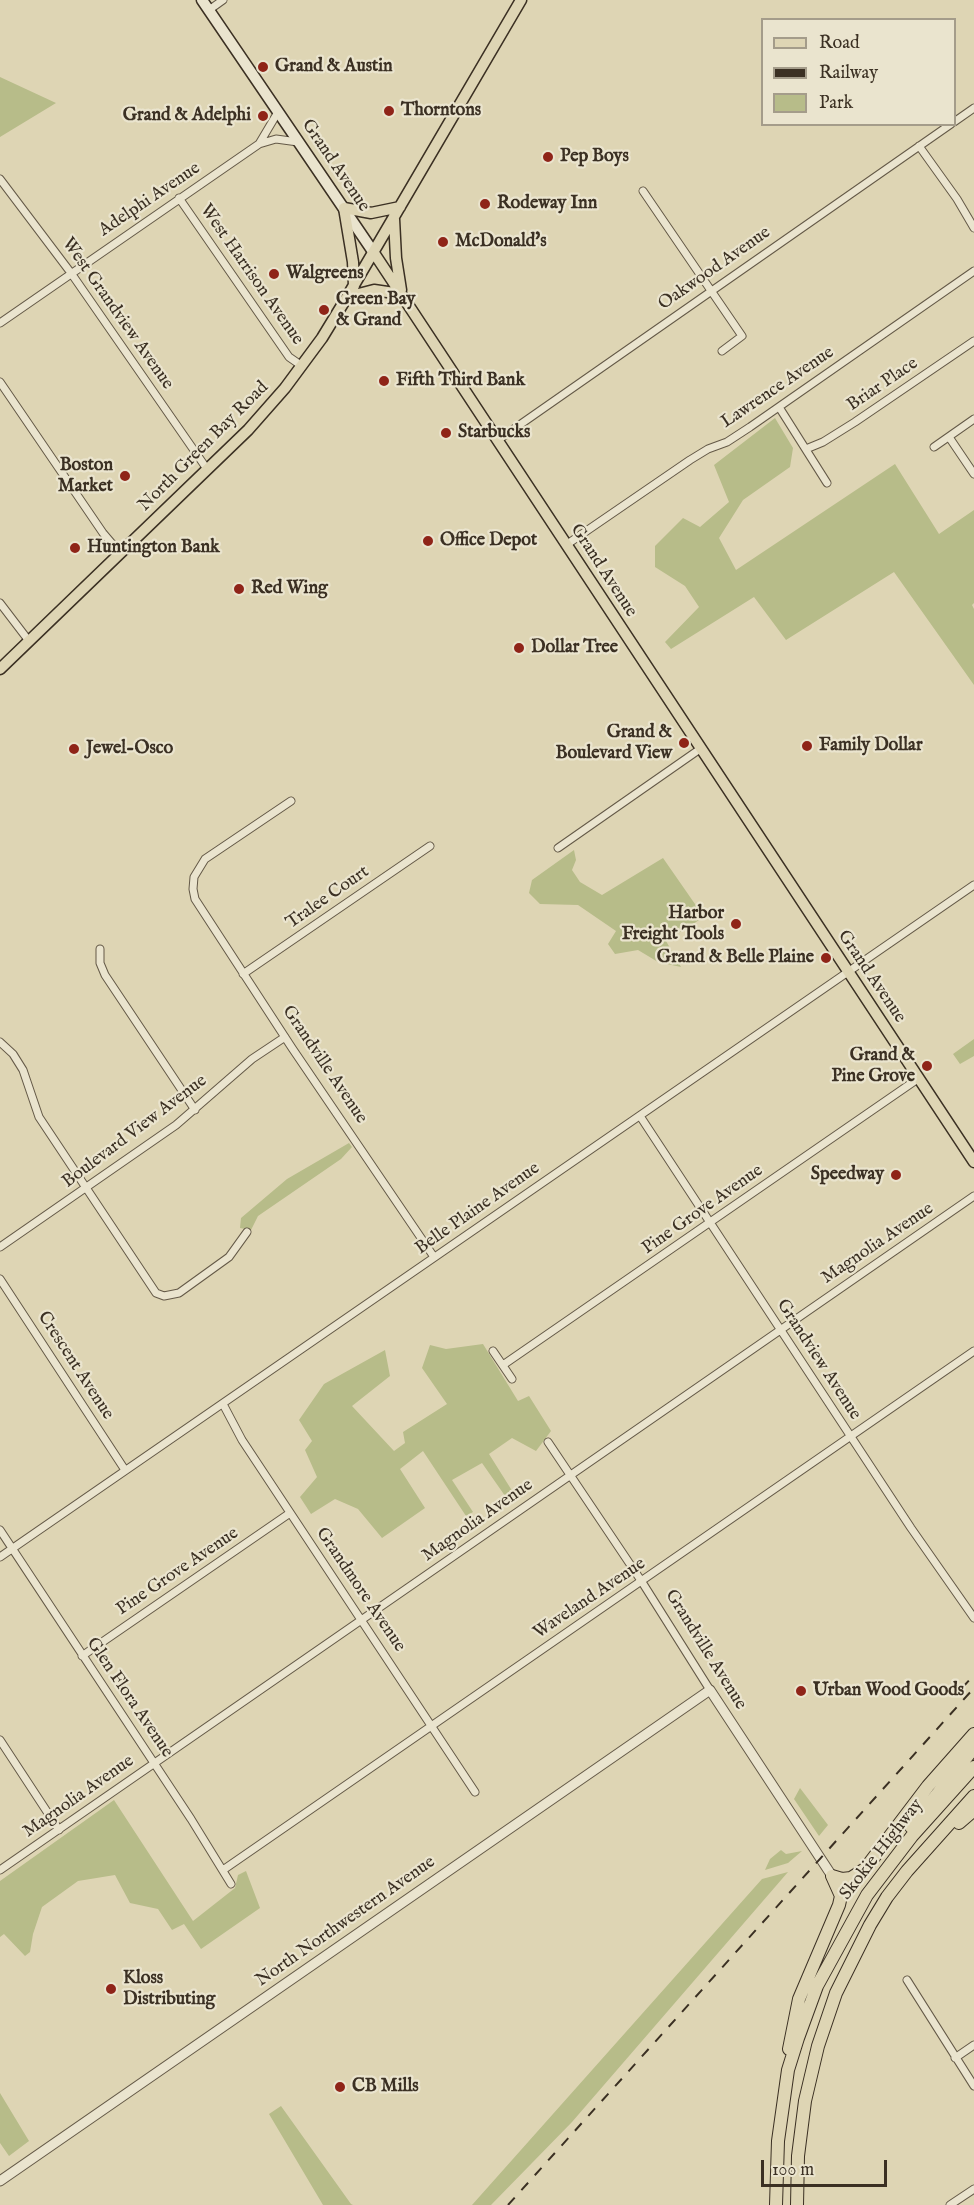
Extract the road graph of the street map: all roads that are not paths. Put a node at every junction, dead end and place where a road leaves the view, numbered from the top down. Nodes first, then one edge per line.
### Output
1 (202, 0) edge
2 (223, 0) edge
3 (521, 0) edge
4 (209, 10) junction
5 (974, 108) edge
6 (278, 112) junction
7 (956, 121) edge
8 (948, 126) edge
9 (298, 142) junction
10 (260, 144) junction
11 (919, 146) junction
12 (0, 178) edge
13 (643, 191) dead end
14 (179, 198) junction
15 (400, 207) junction
16 (344, 208) junction
17 (394, 218) junction
18 (974, 228) edge
19 (374, 253) junction
20 (974, 271) edge
21 (71, 273) junction
22 (354, 286) junction
23 (711, 290) junction
24 (401, 294) junction
25 (347, 297) junction
26 (0, 323) edge
27 (974, 341) edge
28 (722, 351) dead end
29 (302, 366) junction
30 (0, 382) edge
31 (779, 407) junction
32 (974, 419) edge
33 (949, 437) junction
34 (498, 440) junction
35 (934, 447) dead end
36 (806, 449) junction
37 (207, 469) junction
38 (974, 474) edge
39 (827, 483) dead end
40 (566, 545) junction
41 (120, 553) junction
42 (0, 603) edge
43 (29, 641) junction
44 (0, 669) edge
45 (700, 749) junction
46 (291, 801) dead end
47 (430, 846) dead end
48 (558, 848) dead end
49 (974, 885) edge
50 (100, 949) dead end
51 (848, 972) junction
52 (243, 974) junction
53 (285, 1037) junction
54 (0, 1042) edge
55 (919, 1078) junction
56 (195, 1110) junction
57 (640, 1116) junction
58 (974, 1162) edge
59 (86, 1188) junction
60 (974, 1196) edge
61 (711, 1223) junction
62 (247, 1232) dead end
63 (0, 1247) edge
64 (434, 1257) junction
65 (0, 1279) edge
66 (780, 1329) junction
67 (493, 1351) dead end
68 (974, 1351) edge
69 (503, 1365) junction
70 (512, 1379) dead end
71 (223, 1404) junction
72 (851, 1436) junction
73 (548, 1442) dead end
74 (126, 1470) junction
75 (571, 1475) junction
76 (290, 1513) junction
77 (0, 1530) edge
78 (12, 1549) junction
79 (0, 1557) edge
80 (642, 1582) junction
81 (974, 1617) edge
82 (362, 1619) junction
83 (82, 1656) junction
84 (710, 1690) junction
85 (432, 1725) junction
86 (974, 1734) edge
87 (0, 1740) edge
88 (974, 1748) edge
89 (154, 1763) junction
90 (974, 1767) edge
91 (475, 1792) dead end
92 (974, 1796) edge
93 (974, 1810) edge
94 (59, 1830) junction
95 (0, 1870) edge
96 (223, 1870) junction
97 (907, 1871) junction
98 (832, 1876) junction
99 (231, 1884) dead end
100 (867, 1895) junction
101 (907, 1980) dead end
102 (974, 2045) edge
103 (955, 2058) junction
104 (974, 2086) edge
105 (782, 2106) junction
106 (0, 2181) edge
107 (974, 2189) edge
108 (776, 2205) edge
109 (797, 2205) edge
110 (950, 2205) edge

1 - 4 main road, Grand Avenue
2 - 4 street
3 - 15 main road, North Green Bay Road
4 - 6 main road, Grand Avenue
5 - 7 street
6 - 9 main road, Grand Avenue
6 - 10 street, Adelphi Avenue
8 - 11 street, Oakwood Avenue
9 - 10 street, Adelphi Avenue
9 - 16 main road, Grand Avenue
10 - 14 street, Adelphi Avenue
11 - 18 street
11 - 23 street, Oakwood Avenue
12 - 21 street, West Grandview Avenue
13 - 23 street
14 - 21 street, Adelphi Avenue
14 - 29 street, West Harrison Avenue
15 - 16 main road
15 - 17 main road, North Green Bay Road
16 - 19 main road, Grand Avenue
16 - 22 main road
17 - 19 main road, North Green Bay Road
17 - 24 main road
19 - 22 main road, North Green Bay Road
19 - 24 main road, Grand Avenue
20 - 31 street, Lawrence Avenue
21 - 26 street, Adelphi Avenue
21 - 37 street, West Grandview Avenue
22 - 25 main road, North Green Bay Road
23 - 28 street
23 - 34 street, Oakwood Avenue
24 - 25 main road
24 - 34 main road, Grand Avenue
25 - 29 main road, North Green Bay Road
27 - 36 street, Briar Place
29 - 37 main road, North Green Bay Road
30 - 41 street
31 - 36 street
31 - 40 street, Lawrence Avenue
32 - 33 street
33 - 35 street
33 - 38 street
34 - 40 main road, Grand Avenue
36 - 39 street
37 - 41 main road, North Green Bay Road
40 - 45 main road, Grand Avenue
41 - 43 main road, North Green Bay Road
42 - 43 street
43 - 44 main road, North Green Bay Road
45 - 48 street
45 - 51 main road, Grand Avenue
46 - 52 street, Grandville Avenue
47 - 52 street, Tralee Court
49 - 51 street, Belle Plaine Avenue
50 - 56 street
51 - 55 main road, Grand Avenue
51 - 57 street, Belle Plaine Avenue
52 - 53 street, Grandville Avenue
53 - 56 street, Boulevard View Avenue
53 - 64 street, Grandville Avenue
54 - 59 street
55 - 58 main road, Grand Avenue
55 - 61 street, Pine Grove Avenue
56 - 59 street, Boulevard View Avenue
57 - 61 street, Grandview Avenue
57 - 64 street, Belle Plaine Avenue
59 - 62 street
59 - 63 street, Boulevard View Avenue
60 - 66 street, Magnolia Avenue
61 - 66 street, Grandview Avenue
61 - 69 street, Pine Grove Avenue
64 - 71 street, Belle Plaine Avenue
65 - 74 street, Crescent Avenue
66 - 72 street, Grandview Avenue
66 - 75 street, Magnolia Avenue
67 - 69 street
68 - 72 street, Waveland Avenue
69 - 70 street
71 - 74 street, Belle Plaine Avenue
71 - 76 street, Grandmore Avenue
72 - 80 street, Waveland Avenue
72 - 81 street, Grandview Avenue
73 - 75 street, Grandville Avenue
74 - 78 street, Belle Plaine Avenue
75 - 80 street, Grandville Avenue
75 - 82 street, Magnolia Avenue
76 - 82 street, Grandmore Avenue
76 - 83 street, Pine Grove Avenue
77 - 78 street, Glen Flora Avenue
78 - 79 street, Belle Plaine Avenue
78 - 83 street, Glen Flora Avenue
80 - 84 street, Grandville Avenue
80 - 85 street, Waveland Avenue
82 - 85 street, Grandmore Avenue
82 - 89 street, Magnolia Avenue
83 - 89 street, Glen Flora Avenue
84 - 98 street, Grandville Avenue
84 - 106 street, North Northwestern Avenue
85 - 91 street, Grandmore Avenue
85 - 96 street, Waveland Avenue
86 - 98 highway
87 - 94 street
88 - 100 highway
89 - 94 street, Magnolia Avenue
89 - 96 street, Glen Flora Avenue
90 - 100 highway, Skokie Highway
92 - 97 highway, Skokie Highway
93 - 97 highway
94 - 95 street, Magnolia Avenue
96 - 99 street, Glen Flora Avenue
97 - 109 highway, Skokie Highway
98 - 105 highway
100 - 105 highway, Skokie Highway
101 - 103 street
102 - 103 street
103 - 104 street
105 - 108 highway, Skokie Highway
107 - 110 street

